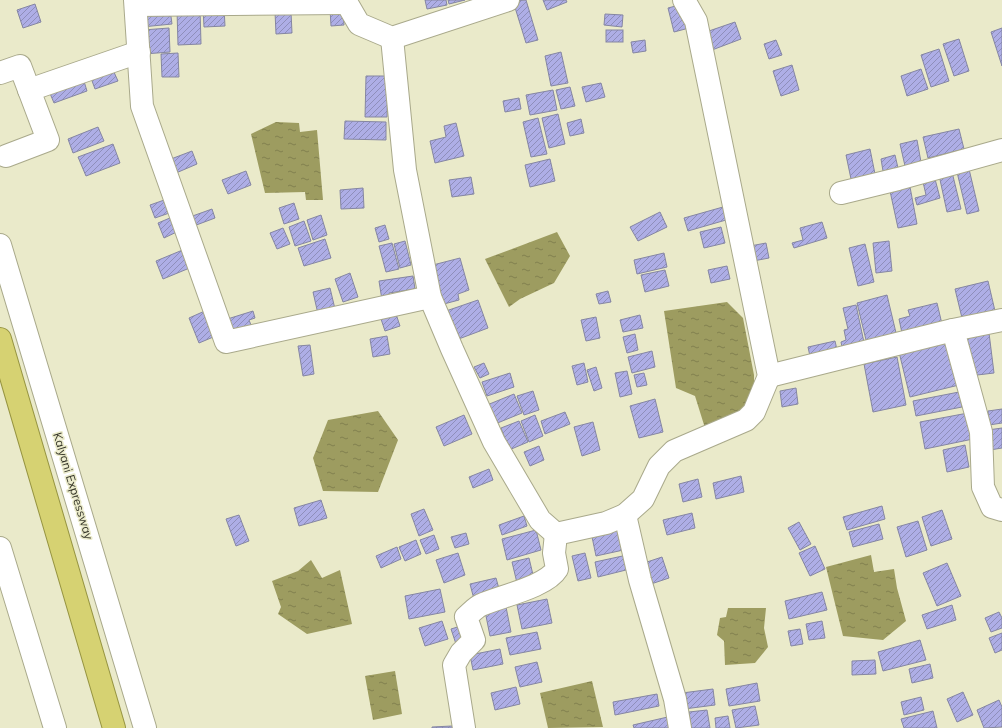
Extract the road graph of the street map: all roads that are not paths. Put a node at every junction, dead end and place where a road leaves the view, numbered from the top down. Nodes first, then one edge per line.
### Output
1 (684, 0) edge
2 (345, 1) edge
3 (499, 2) edge
4 (136, 3) edge
5 (392, 38) junction
6 (139, 52) junction
7 (0, 73) edge
8 (29, 90) junction
9 (1002, 150) edge
10 (6, 156) dead end
11 (841, 193) dead end
12 (0, 245) edge
13 (430, 297) junction
14 (1002, 320) edge
15 (953, 330) junction
16 (0, 339) edge
17 (769, 376) junction
18 (1002, 510) edge
19 (625, 515) junction
20 (556, 534) junction
21 (0, 548) edge
22 (55, 728) edge
23 (114, 728) edge
24 (145, 728) edge
25 (464, 728) edge
26 (680, 728) edge

1 - 17 street
2 - 4 street
2 - 5 street
3 - 5 street
4 - 6 street
5 - 13 street
6 - 8 street
6 - 13 street
7 - 8 street
8 - 10 street
9 - 11 street
12 - 24 street, Kalyani Expressway
13 - 20 street
14 - 15 street
15 - 17 street
15 - 18 street
16 - 23 highway
17 - 19 street
19 - 20 street
19 - 26 street
20 - 25 street
21 - 22 street

